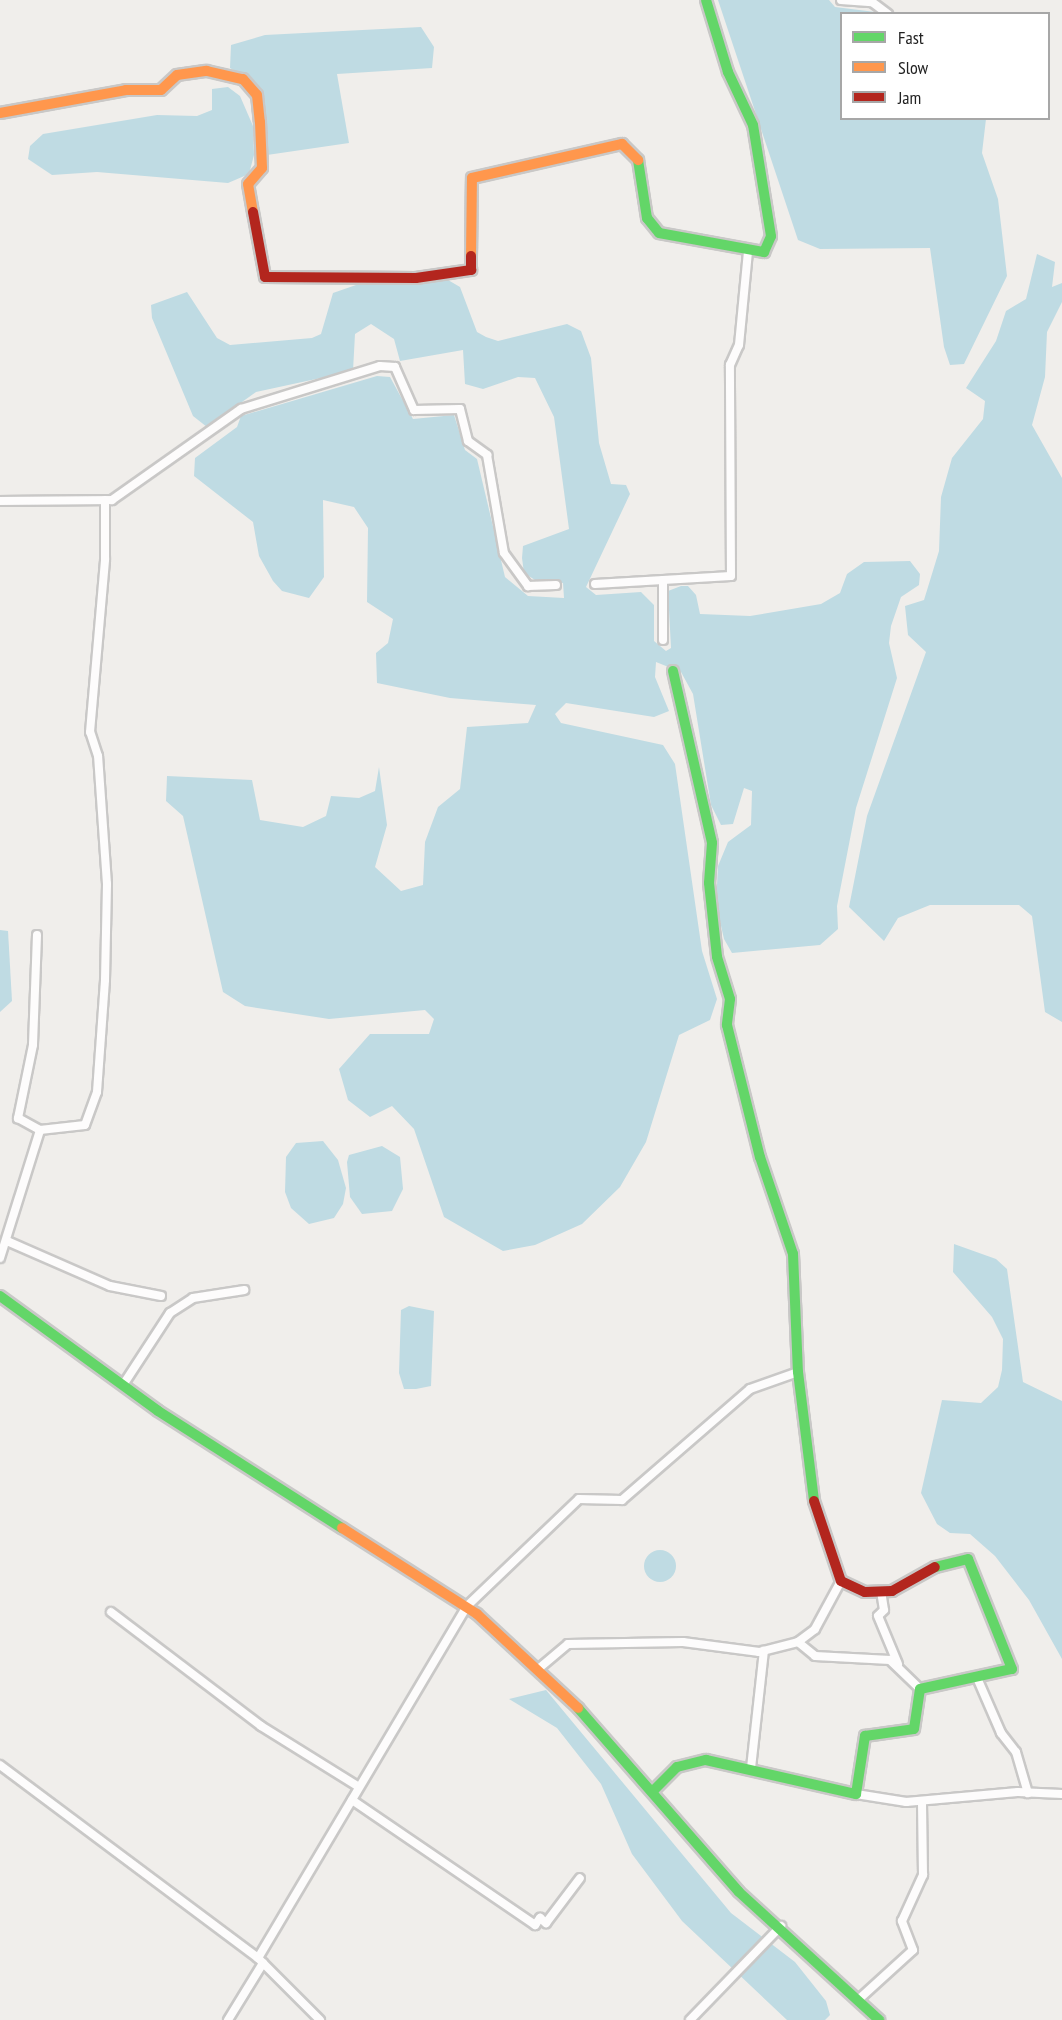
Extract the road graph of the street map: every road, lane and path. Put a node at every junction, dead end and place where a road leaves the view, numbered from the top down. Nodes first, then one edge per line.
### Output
1 (706, 0) edge
2 (841, 0) edge
3 (885, 12) edge
4 (0, 113) edge
5 (748, 252) junction
6 (105, 500) junction
7 (0, 501) edge
8 (663, 580) junction
9 (595, 584) dead end
10 (556, 585) dead end
11 (663, 640) dead end
12 (674, 671) dead end
13 (37, 935) dead end
14 (40, 1130) junction
15 (8, 1241) junction
16 (0, 1258) edge
17 (244, 1290) dead end
18 (0, 1296) edge
19 (161, 1296) dead end
20 (798, 1372) junction
21 (123, 1385) junction
22 (842, 1581) junction
23 (881, 1592) junction
24 (466, 1607) junction
25 (111, 1612) dead end
26 (798, 1642) junction
27 (764, 1651) junction
28 (898, 1664) junction
29 (537, 1670) junction
30 (978, 1680) junction
31 (920, 1689) junction
32 (0, 1765) edge
33 (751, 1768) junction
34 (359, 1787) junction
35 (655, 1789) junction
36 (1028, 1792) junction
37 (856, 1794) junction
38 (1062, 1794) edge
39 (352, 1800) junction
40 (922, 1801) junction
41 (580, 1878) dead end
42 (781, 1926) junction
43 (260, 1961) junction
44 (858, 2000) junction
45 (228, 2020) edge
46 (320, 2020) edge
47 (690, 2020) edge
48 (879, 2020) edge

1 - 5 street
2 - 3 street
4 - 5 street
5 - 8 street
6 - 7 street
6 - 10 street
6 - 14 street
8 - 9 street
8 - 11 street
12 - 20 street
13 - 14 street
14 - 15 street
15 - 16 street
15 - 19 street
17 - 21 street
18 - 21 street
20 - 22 street
20 - 24 street
21 - 24 street
22 - 23 street
22 - 26 street
23 - 28 street
23 - 30 street
24 - 29 street
24 - 34 street
25 - 34 street
26 - 27 street
26 - 28 street
27 - 29 street
27 - 33 street
28 - 31 street
29 - 35 street
30 - 31 street
30 - 36 street
31 - 37 street
32 - 43 street
33 - 35 street
33 - 37 street
34 - 39 street
35 - 42 street
36 - 38 street
36 - 40 street
37 - 40 street
39 - 41 street
39 - 43 street
40 - 44 street
42 - 44 street
42 - 47 street
43 - 45 street
43 - 46 street
44 - 48 street

